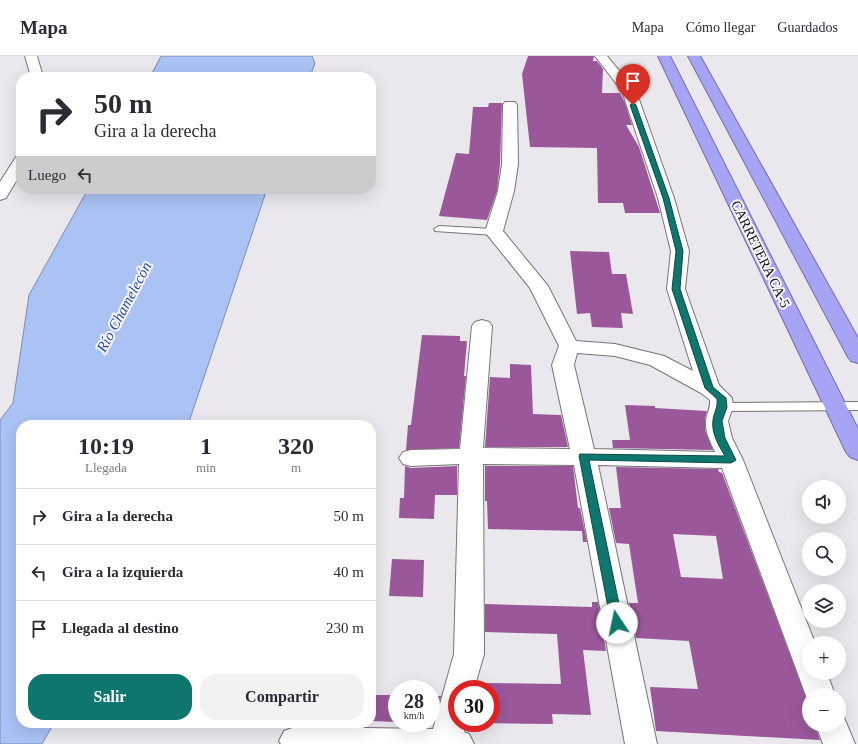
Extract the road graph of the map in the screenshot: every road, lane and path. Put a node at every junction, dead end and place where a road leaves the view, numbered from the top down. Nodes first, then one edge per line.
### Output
1 (32, 56) edge
2 (601, 56) edge
3 (664, 56) edge
4 (694, 56) edge
5 (36, 72) edge
6 (510, 105) dead end
7 (16, 168) edge
8 (0, 195) edge
9 (439, 229) dead end
10 (494, 232) junction
11 (482, 326) dead end
12 (569, 346) junction
13 (858, 357) edge
14 (709, 388) junction
15 (835, 406) junction
16 (858, 406) edge
17 (722, 407) junction
18 (858, 452) edge
19 (471, 456) junction
20 (584, 456) junction
21 (411, 458) dead end
22 (731, 460) junction
23 (802, 647) edge
24 (462, 680) edge
25 (448, 732) edge
26 (835, 732) edge
27 (295, 742) dead end
28 (445, 744) edge
29 (458, 744) edge
30 (641, 744) edge
31 (839, 744) edge

1 - 5 street
2 - 14 street
3 - 15 highway, CARRETERA CA-5
4 - 13 highway
6 - 10 street
7 - 8 street
9 - 10 lane
10 - 12 street
11 - 19 street
12 - 14 street
12 - 20 street
14 - 17 street
15 - 16 lane
15 - 17 lane
15 - 18 highway, CARRETERA CA-5
17 - 22 street
19 - 20 street
19 - 21 street
19 - 24 street
20 - 22 street
20 - 30 street
22 - 23 street
25 - 28 street
26 - 31 street
27 - 28 street
28 - 29 street

